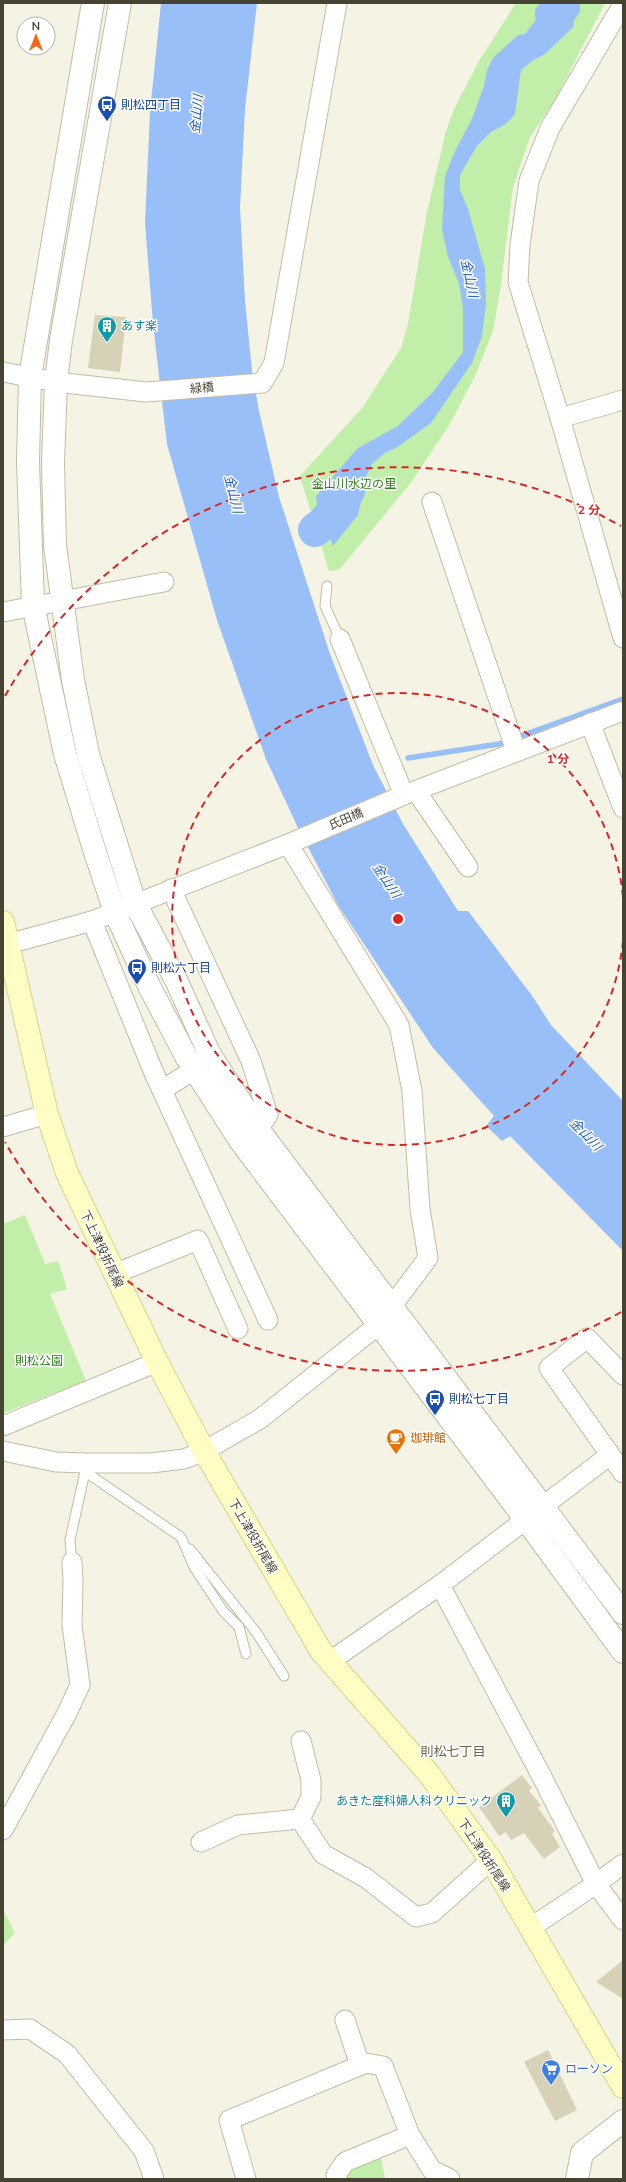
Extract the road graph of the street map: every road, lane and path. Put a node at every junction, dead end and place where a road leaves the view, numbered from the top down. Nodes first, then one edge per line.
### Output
1 (93, 3) edge
2 (120, 3) edge
3 (337, 3) edge
4 (623, 4) edge
5 (3, 372) edge
6 (30, 377) junction
7 (56, 382) junction
8 (623, 400) edge
9 (560, 418) junction
10 (432, 502) dead end
11 (164, 582) dead end
12 (327, 586) dead end
13 (61, 601) junction
14 (33, 605) junction
15 (3, 612) edge
16 (623, 638) edge
17 (340, 639) joint
18 (623, 711) edge
19 (590, 723) junction
20 (516, 751) junction
21 (406, 794) junction
22 (623, 808) edge
23 (291, 842) junction
24 (468, 867) dead end
25 (171, 889) junction
26 (135, 903) junction
27 (115, 912) junction
28 (92, 921) junction
29 (3, 922) edge
30 (7, 950) edge
31 (194, 1070) junction
32 (162, 1090) junction
33 (46, 1114) junction
34 (3, 1127) edge
35 (258, 1129) junction
36 (114, 1274) junction
37 (392, 1306) junction
38 (268, 1320) dead end
39 (377, 1326) junction
40 (238, 1329) dead end
41 (157, 1362) junction
42 (623, 1374) edge
43 (3, 1426) edge
44 (3, 1451) edge
45 (204, 1451) junction
46 (610, 1455) junction
47 (85, 1467) junction
48 (623, 1473) edge
49 (543, 1505) junction
50 (526, 1520) junction
51 (181, 1537) junction
52 (72, 1562) joint
53 (440, 1585) junction
54 (623, 1613) edge
55 (623, 1652) edge
56 (246, 1654) dead end
57 (329, 1662) junction
58 (284, 1676) dead end
59 (301, 1741) dead end
60 (300, 1820) junction
61 (3, 1830) edge
62 (201, 1842) dead end
63 (490, 1860) junction
64 (623, 1864) edge
65 (596, 1884) junction
66 (623, 1920) edge
67 (530, 1928) junction
68 (345, 2020) dead end
69 (3, 2030) edge
70 (360, 2065) junction
71 (623, 2087) edge
72 (623, 2121) edge
73 (410, 2135) junction
74 (154, 2179) edge
75 (246, 2179) edge
76 (337, 2179) edge
77 (450, 2179) edge
78 (577, 2179) edge

1 - 6 street
2 - 7 street
3 - 7 street, 緑橋
4 - 9 street
5 - 6 street, 緑橋
6 - 7 street, 緑橋
6 - 14 street
7 - 13 street
8 - 9 street
9 - 16 street
10 - 20 street
11 - 13 street
12 - 17 lane
13 - 14 street
13 - 26 street
14 - 15 street
14 - 27 street
17 - 21 street
18 - 19 street, 氏田橋
19 - 20 street, 氏田橋
19 - 22 street
20 - 21 street, 氏田橋
21 - 23 street, 氏田橋
21 - 24 street
23 - 25 street, 氏田橋
23 - 37 street
25 - 26 street, 氏田橋
25 - 35 street
26 - 27 street, 氏田橋
26 - 35 street
27 - 28 street, 氏田橋
27 - 31 street
28 - 30 street, 氏田橋
28 - 32 street
29 - 30 main road, 下上津役折尾線
30 - 33 main road, 下上津役折尾線
31 - 32 street
31 - 39 street
32 - 38 street
33 - 34 street
33 - 36 main road, 下上津役折尾線
35 - 37 street
36 - 40 street
36 - 41 main road, 下上津役折尾線
37 - 39 street
37 - 49 street
39 - 45 street
39 - 50 street
41 - 43 street
41 - 45 main road, 下上津役折尾線
42 - 46 street
44 - 47 street
45 - 47 street
45 - 57 main road, 下上津役折尾線
46 - 48 street
46 - 49 street
47 - 51 lane
47 - 52 lane
49 - 50 street
49 - 54 street
50 - 53 street
50 - 55 street
51 - 56 lane
51 - 58 lane
52 - 61 street
53 - 57 street
53 - 65 street
57 - 63 main road, 下上津役折尾線
59 - 60 street
60 - 62 street
60 - 63 street
63 - 67 main road, 下上津役折尾線
64 - 65 street
65 - 66 street
65 - 67 street
67 - 71 main road, 下上津役折尾線
68 - 70 street
69 - 74 street
70 - 73 street
70 - 75 street
72 - 78 street
73 - 76 street
73 - 77 street

